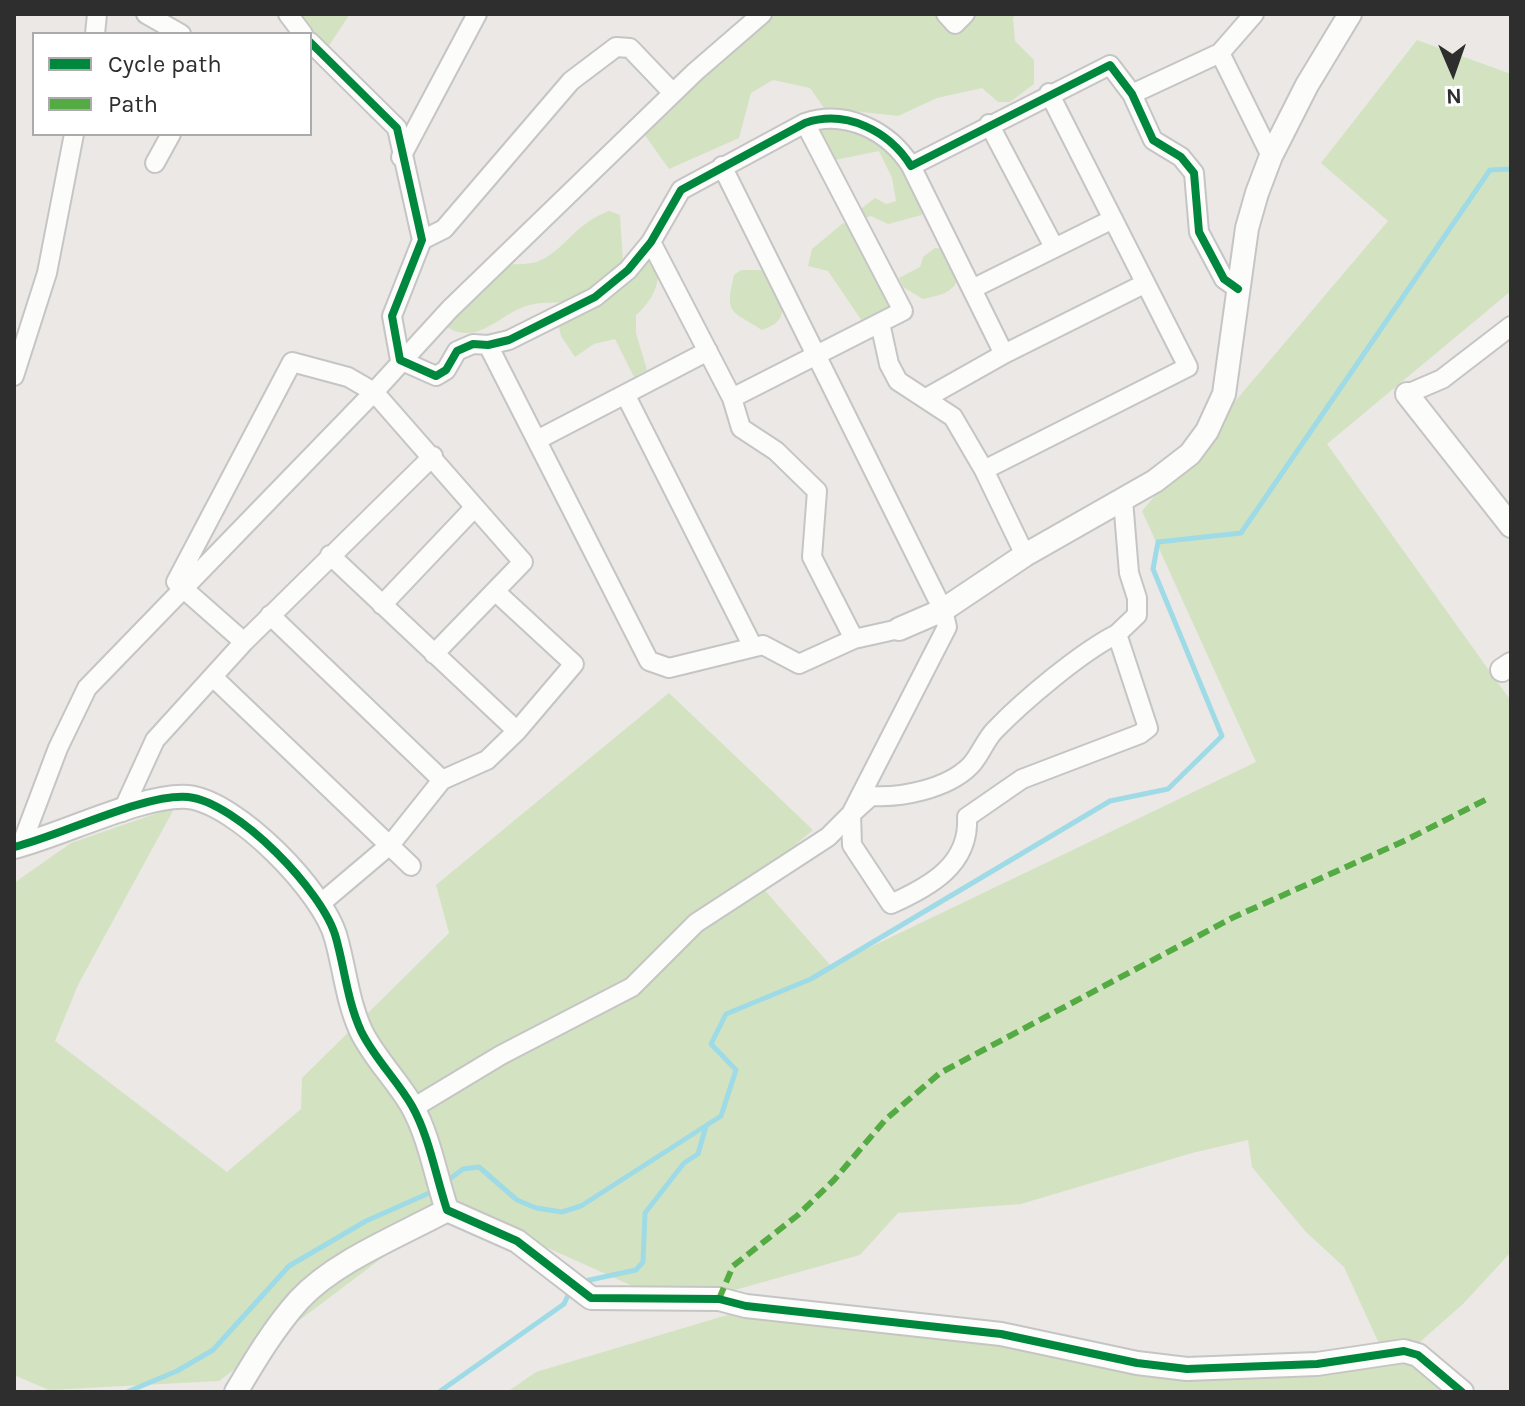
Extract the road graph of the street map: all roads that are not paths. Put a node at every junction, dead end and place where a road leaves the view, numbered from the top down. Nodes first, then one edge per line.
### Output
1 (146, 14) edge
2 (288, 14) edge
3 (477, 14) edge
4 (762, 14) edge
5 (946, 14) edge
6 (965, 14) edge
7 (1254, 14) edge
8 (1343, 18) edge
9 (178, 32) edge
10 (302, 32) edge
11 (312, 44) edge
12 (1220, 53) junction
13 (673, 93) junction
14 (1049, 93) junction
15 (1132, 94) junction
16 (805, 123) junction
17 (989, 124) junction
18 (74, 136) edge
19 (170, 136) edge
20 (1271, 156) junction
21 (401, 157) junction
22 (155, 163) dead end
23 (722, 166) junction
24 (911, 166) junction
25 (1113, 219) junction
26 (422, 240) junction
27 (651, 242) junction
28 (1054, 247) junction
29 (1144, 284) junction
30 (974, 288) junction
31 (1238, 289) junction
32 (880, 323) junction
33 (1511, 326) edge
34 (488, 345) junction
35 (708, 351) junction
36 (817, 354) junction
37 (1004, 354) junction
38 (400, 360) junction
39 (14, 376) edge
40 (374, 392) junction
41 (1407, 394) joint
42 (626, 396) junction
43 (732, 398) junction
44 (926, 398) junction
45 (537, 440) junction
46 (433, 456) junction
47 (984, 470) junction
48 (1123, 500) junction
49 (474, 508) junction
50 (1511, 526) edge
51 (330, 555) junction
52 (1025, 555) junction
53 (183, 589) junction
54 (496, 592) junction
55 (382, 605) junction
56 (943, 610) junction
57 (270, 615) junction
58 (899, 629) joint
59 (1117, 634) junction
60 (854, 639) junction
61 (244, 642) junction
62 (752, 645) junction
63 (434, 654) junction
64 (213, 677) junction
65 (517, 731) junction
66 (442, 780) junction
67 (122, 812) junction
68 (851, 814) junction
69 (391, 844) junction
70 (17, 846) edge
71 (411, 866) dead end
72 (320, 904) junction
73 (413, 1108) junction
74 (447, 1210) junction
75 (236, 1392) edge
76 (1462, 1392) edge

1 - 9 street
2 - 10 street
3 - 21 street
4 - 13 street
5 - 6 street
7 - 12 street
8 - 20 street
11 - 21 street
12 - 15 street
12 - 20 street
13 - 26 street
13 - 38 street
14 - 15 street
14 - 17 street
14 - 25 street
15 - 31 street
16 - 23 street
16 - 24 street
16 - 32 street
17 - 24 street
17 - 28 street
18 - 39 street
19 - 22 street
20 - 31 street
21 - 26 street
23 - 27 street
23 - 36 street
24 - 30 street
25 - 28 street
25 - 29 street
26 - 38 street
27 - 34 street
27 - 35 street
28 - 30 street
29 - 37 street
29 - 47 street
30 - 37 street
31 - 48 street
32 - 36 street
32 - 44 street
33 - 41 street
34 - 38 street
34 - 45 street
35 - 42 street
35 - 43 street
36 - 43 street
36 - 56 street
37 - 44 street
38 - 40 street
40 - 46 street
40 - 53 street
40 - 53 street
41 - 50 street
42 - 45 street
42 - 62 street
43 - 60 street
44 - 47 street
45 - 62 street
46 - 49 street
46 - 51 street
47 - 52 street
48 - 52 street
48 - 59 street
49 - 54 street
49 - 55 street
51 - 55 street
51 - 57 street
52 - 56 street
53 - 61 street
53 - 70 street
54 - 63 street
54 - 65 street
55 - 63 street
56 - 58 street
56 - 68 street
57 - 61 street
57 - 66 street
58 - 60 street
59 - 68 street
59 - 68 street
60 - 62 street
61 - 64 street
63 - 65 street
64 - 67 street
64 - 69 street
65 - 66 street
66 - 69 street
67 - 70 street
67 - 72 street
68 - 73 street
69 - 71 street
69 - 72 street
72 - 73 street
73 - 74 street
74 - 75 street
74 - 76 street

